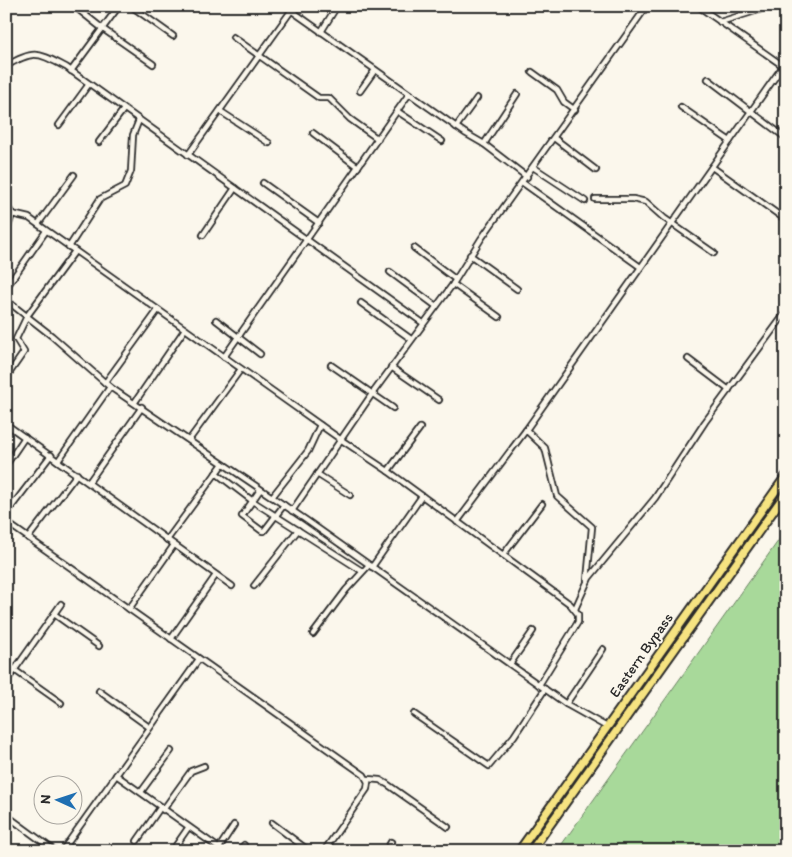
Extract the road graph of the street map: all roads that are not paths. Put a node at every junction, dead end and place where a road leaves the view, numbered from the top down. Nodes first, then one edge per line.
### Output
1 (74, 6) edge
2 (119, 6) edge
3 (131, 6) edge
4 (285, 6) edge
5 (337, 6) edge
6 (647, 6) edge
7 (698, 6) edge
8 (765, 8) dead end
9 (291, 11) junction
10 (720, 22) junction
11 (103, 29) junction
12 (321, 32) junction
13 (173, 36) dead end
14 (233, 37) dead end
15 (260, 56) junction
16 (153, 64) dead end
17 (6, 66) edge
18 (784, 67) edge
19 (375, 70) junction
20 (71, 71) junction
21 (532, 72) dead end
22 (708, 79) dead end
23 (89, 84) junction
24 (360, 91) dead end
25 (410, 94) junction
26 (517, 94) dead end
27 (477, 98) dead end
28 (681, 107) dead end
29 (124, 109) junction
30 (575, 110) junction
31 (220, 111) junction
32 (397, 111) junction
33 (751, 112) junction
34 (139, 120) junction
35 (59, 125) dead end
36 (456, 127) junction
37 (313, 133) dead end
38 (554, 138) junction
39 (786, 138) edge
40 (378, 139) junction
41 (442, 141) dead end
42 (730, 141) junction
43 (99, 142) dead end
44 (269, 143) dead end
45 (484, 144) junction
46 (188, 155) junction
47 (358, 167) junction
48 (533, 167) junction
49 (712, 167) junction
50 (596, 170) dead end
51 (74, 175) dead end
52 (527, 177) junction
53 (263, 182) dead end
54 (523, 183) junction
55 (236, 188) junction
56 (595, 199) dead end
57 (585, 201) dead end
58 (6, 204) edge
59 (12, 214) junction
60 (786, 220) edge
61 (671, 222) junction
62 (319, 223) junction
63 (38, 224) junction
64 (46, 231) junction
65 (6, 234) edge
66 (203, 235) dead end
67 (308, 239) junction
68 (69, 248) junction
69 (414, 248) dead end
70 (75, 251) junction
71 (714, 253) dead end
72 (470, 255) junction
73 (639, 266) junction
74 (390, 272) dead end
75 (454, 281) junction
76 (6, 288) edge
77 (517, 289) dead end
78 (6, 300) edge
79 (361, 303) dead end
80 (436, 306) junction
81 (158, 310) junction
82 (786, 312) edge
83 (27, 316) junction
84 (498, 318) dead end
85 (216, 320) dead end
86 (423, 323) junction
87 (185, 329) junction
88 (238, 337) junction
89 (412, 339) junction
90 (260, 354) dead end
91 (224, 357) junction
92 (688, 359) dead end
93 (331, 365) dead end
94 (391, 367) junction
95 (241, 369) junction
96 (7, 374) edge
97 (105, 382) junction
98 (110, 387) junction
99 (729, 390) junction
100 (372, 394) junction
101 (439, 400) dead end
102 (135, 402) junction
103 (142, 407) junction
104 (393, 408) dead end
105 (6, 424) edge
106 (320, 425) junction
107 (420, 428) dead end
108 (526, 430) junction
109 (26, 438) junction
110 (340, 439) junction
111 (189, 440) junction
112 (51, 456) junction
113 (58, 461) junction
114 (6, 465) edge
115 (222, 465) junction
116 (388, 470) junction
117 (216, 473) junction
118 (77, 474) junction
119 (317, 474) junction
120 (786, 476) edge
121 (89, 482) junction
122 (260, 490) junction
123 (786, 493) edge
124 (350, 495) dead end
125 (422, 496) junction
126 (272, 497) junction
127 (252, 500) junction
128 (542, 504) dead end
129 (284, 505) junction
130 (292, 511) junction
131 (6, 514) edge
132 (276, 516) junction
133 (757, 516) junction
134 (6, 522) edge
135 (457, 522) junction
136 (764, 522) junction
137 (298, 530) junction
138 (28, 538) junction
139 (167, 540) junction
140 (174, 545) junction
141 (503, 555) junction
142 (371, 566) junction
143 (362, 571) junction
144 (216, 575) junction
145 (587, 582) junction
146 (232, 586) dead end
147 (254, 586) dead end
148 (61, 604) dead end
149 (129, 609) junction
150 (575, 609) junction
151 (54, 614) junction
152 (533, 631) dead end
153 (313, 634) dead end
154 (171, 639) junction
155 (99, 646) dead end
156 (603, 649) dead end
157 (199, 659) junction
158 (6, 664) edge
159 (510, 664) junction
160 (14, 670) junction
161 (6, 682) edge
162 (539, 685) junction
163 (545, 689) junction
164 (99, 691) dead end
165 (62, 703) dead end
166 (566, 704) junction
167 (414, 714) dead end
168 (149, 727) junction
169 (607, 727) junction
170 (171, 751) dead end
171 (204, 766) dead end
172 (116, 775) junction
173 (368, 779) junction
174 (141, 792) junction
175 (162, 809) junction
176 (6, 815) edge
177 (272, 823) dead end
178 (234, 825) dead end
179 (448, 827) dead end
180 (188, 828) junction
181 (137, 841) dead end
182 (391, 842) dead end
183 (244, 845) dead end
184 (221, 849) edge
185 (55, 851) edge
186 (62, 851) edge
187 (172, 851) edge
188 (239, 851) edge
189 (309, 851) edge
190 (324, 851) edge
191 (386, 851) edge
192 (519, 851) edge
193 (532, 851) edge

1 - 11 street
2 - 11 street
3 - 13 street
4 - 9 street
5 - 12 street
6 - 30 street
7 - 10 street
8 - 10 street
9 - 12 street
9 - 15 street
10 - 18 street
11 - 16 street
11 - 20 street
12 - 19 street
14 - 15 street
15 - 31 street
15 - 40 street
17 - 20 street
18 - 33 street
19 - 24 street
19 - 25 street
20 - 23 street
21 - 30 street
22 - 33 street
23 - 29 street
23 - 35 street
25 - 32 street
25 - 36 street
26 - 45 street
27 - 36 street
28 - 42 street
29 - 34 street
29 - 43 street
30 - 38 street
31 - 44 street
31 - 46 street
32 - 40 street
32 - 41 street
33 - 39 street
33 - 42 street
34 - 46 street
34 - 68 street
36 - 45 street
37 - 47 street
38 - 48 street
38 - 50 street
40 - 47 street
42 - 49 street
45 - 52 street
46 - 55 street
47 - 62 street
48 - 52 street
48 - 57 street
49 - 60 street
49 - 61 street
51 - 63 street
52 - 54 street
53 - 62 street
54 - 72 street
54 - 73 street
55 - 66 street
55 - 67 street
56 - 61 street
58 - 59 street
59 - 63 street
59 - 65 street
61 - 71 street
61 - 73 street
62 - 67 street
63 - 64 street
64 - 68 street
64 - 76 street
67 - 86 street
67 - 88 street
68 - 70 street
69 - 75 street
70 - 81 street
70 - 83 street
72 - 75 street
72 - 77 street
73 - 108 street
74 - 80 street
75 - 80 street
75 - 84 street
78 - 83 street
79 - 89 street
80 - 86 street
81 - 87 street
81 - 97 street
82 - 99 street
83 - 96 street
83 - 97 street
85 - 88 street
86 - 89 street
87 - 91 street
87 - 102 street
88 - 90 street
88 - 91 street
89 - 94 street
91 - 95 street
92 - 99 street
93 - 100 street
94 - 100 street
94 - 101 street
95 - 106 street
95 - 111 street
97 - 98 street
98 - 102 street
98 - 113 street
99 - 145 street
100 - 104 street
100 - 110 street
102 - 103 street
103 - 111 street
103 - 121 street
105 - 109 street
106 - 110 street
106 - 126 street
107 - 116 street
108 - 135 street
108 - 145 street
109 - 112 street
109 - 114 street
110 - 116 street
110 - 119 street
111 - 115 street
112 - 113 street
112 - 131 street
113 - 118 street
115 - 117 street
115 - 122 street
116 - 125 street
117 - 127 street
117 - 139 street
118 - 121 street
118 - 138 street
119 - 124 street
119 - 130 street
120 - 133 main road, Eastern Bypass
121 - 139 street
122 - 126 street
122 - 127 street
123 - 136 main road, Eastern Bypass
125 - 135 street
125 - 142 street
126 - 129 street
127 - 132 street
127 - 132 street
128 - 141 street
129 - 130 street
129 - 132 street
130 - 142 street
132 - 137 street
133 - 136 main road
133 - 169 main road, Eastern Bypass
134 - 138 street
135 - 141 street
136 - 193 main road, Eastern Bypass
137 - 143 street
137 - 147 street
138 - 149 street
139 - 140 street
140 - 144 street
140 - 149 street
141 - 150 street
142 - 143 street
142 - 159 street
143 - 153 street
144 - 146 street
144 - 154 street
145 - 150 street
148 - 151 street
149 - 154 street
150 - 162 street
151 - 155 street
151 - 160 street
152 - 159 street
154 - 157 street
156 - 166 street
157 - 168 street
157 - 173 street
158 - 160 street
159 - 162 street
160 - 161 street
160 - 165 street
162 - 163 street
163 - 166 street
163 - 167 street
164 - 168 street
166 - 169 street
168 - 172 street
169 - 192 main road, Eastern Bypass
170 - 174 street
171 - 175 street
172 - 174 street
172 - 186 street
173 - 179 street
173 - 190 street
174 - 175 street
175 - 180 street
175 - 181 street
176 - 185 street
177 - 189 street
178 - 184 street
180 - 184 street
180 - 187 street
182 - 191 street
183 - 188 street

